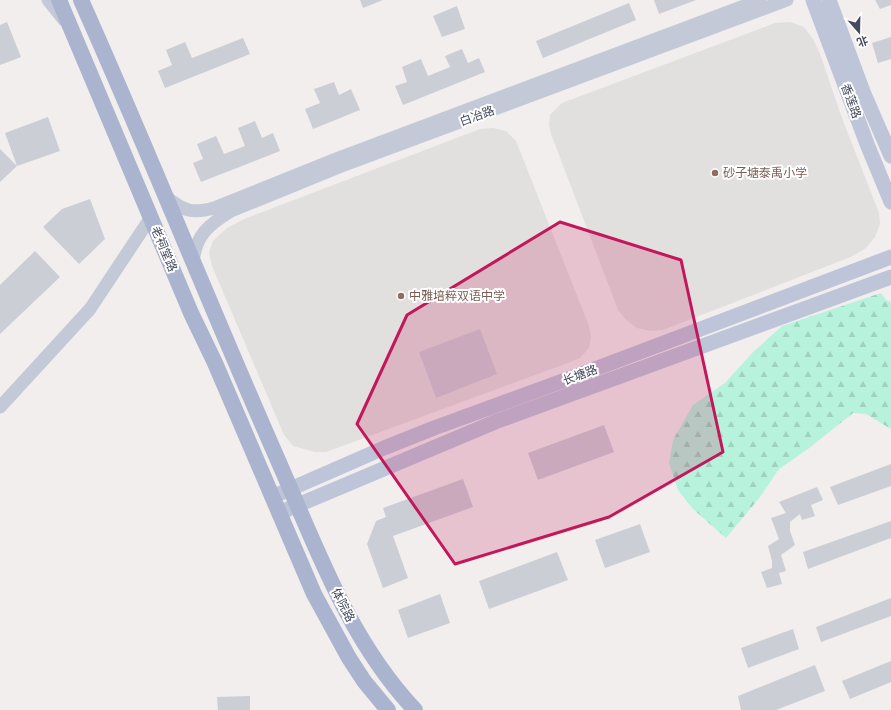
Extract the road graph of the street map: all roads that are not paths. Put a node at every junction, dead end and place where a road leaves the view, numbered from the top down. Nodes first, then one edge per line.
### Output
1 (48, 0) edge
2 (59, 0) edge
3 (760, 0) edge
4 (787, 0) edge
5 (813, 0) edge
6 (829, 0) edge
7 (83, 2) edge
8 (72, 30) junction
9 (891, 156) edge
10 (166, 197) junction
11 (891, 202) edge
12 (151, 217) junction
13 (891, 257) edge
14 (193, 262) junction
15 (891, 277) edge
16 (0, 407) edge
17 (291, 489) junction
18 (272, 497) junction
19 (298, 505) junction
20 (279, 513) junction
21 (388, 710) edge
22 (415, 710) edge

1 - 8 street
2 - 8 main road, 老祠堂路
3 - 10 street, 白冶路
4 - 14 street, 白冶路
5 - 11 main road, 香莲路
6 - 9 main road, 香莲路
7 - 10 main road, 老祠堂路
8 - 12 main road, 老祠堂路
10 - 14 main road, 老祠堂路
12 - 16 street
12 - 18 main road, 老祠堂路
13 - 17 main road, 长塘路
14 - 17 main road, 老祠堂路
15 - 19 main road, 长塘路
17 - 18 main road, 长塘路
17 - 19 main road, 体院路
18 - 20 main road, 体院路
19 - 20 main road, 长塘路
19 - 22 main road, 体院路
20 - 21 main road, 体院路

